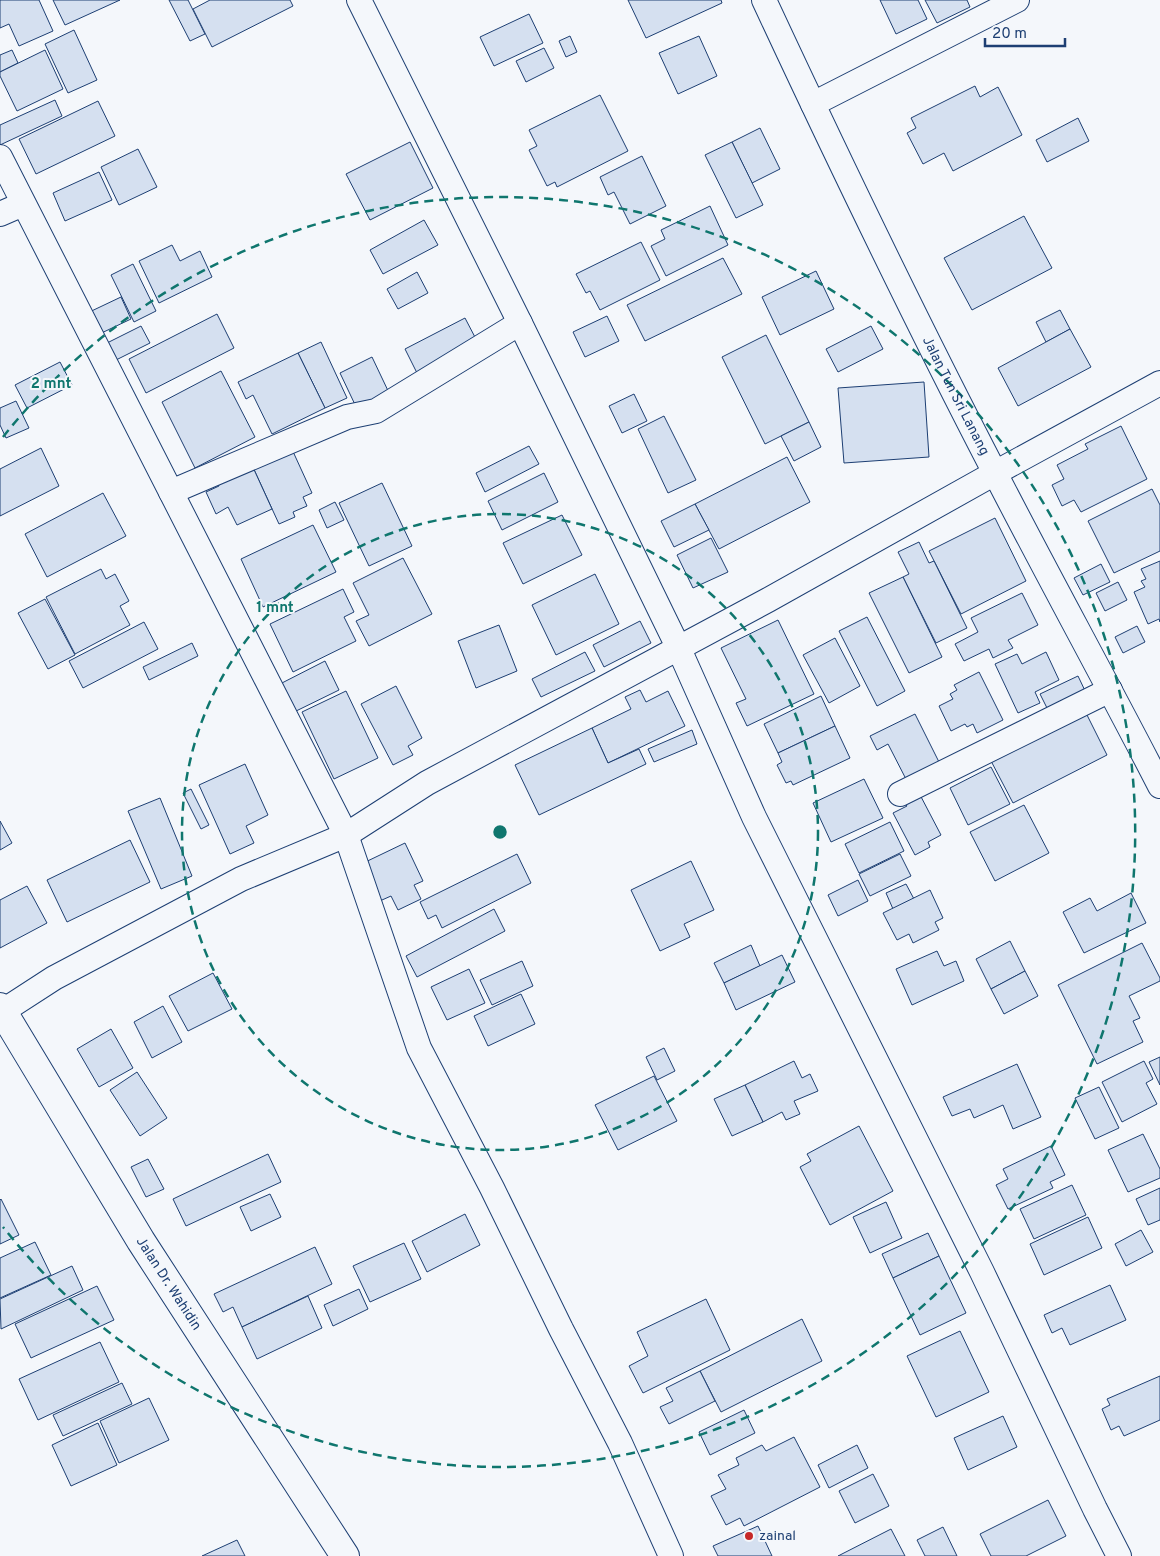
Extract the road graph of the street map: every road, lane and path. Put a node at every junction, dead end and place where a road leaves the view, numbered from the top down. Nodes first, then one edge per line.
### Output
1 (359, 0) edge
2 (764, 0) edge
3 (1017, 0) edge
4 (813, 104) junction
5 (0, 157) edge
6 (23, 204) junction
7 (0, 214) edge
8 (520, 323) junction
9 (1160, 383) edge
10 (995, 473) junction
11 (171, 492) junction
12 (679, 649) junction
13 (1110, 690) junction
14 (1160, 786) edge
15 (900, 794) dead end
16 (346, 835) junction
17 (1, 1009) edge
18 (345, 1556) edge
19 (671, 1556) edge
20 (1119, 1556) edge

1 - 8 street
2 - 4 street, Jalan Tun Sri Lanang
3 - 4 street
4 - 10 street, Jalan Tun Sri Lanang
5 - 6 street
6 - 7 street
6 - 11 street
8 - 11 street
8 - 12 street
9 - 10 street
10 - 12 street
10 - 13 street, Jalan Tun Sri Lanang
11 - 16 street
12 - 16 street
12 - 20 street
13 - 14 street, Jalan Tun Sri Lanang
13 - 15 street
16 - 17 street
16 - 19 street
17 - 18 main road, Jalan Dr. Wahidin

